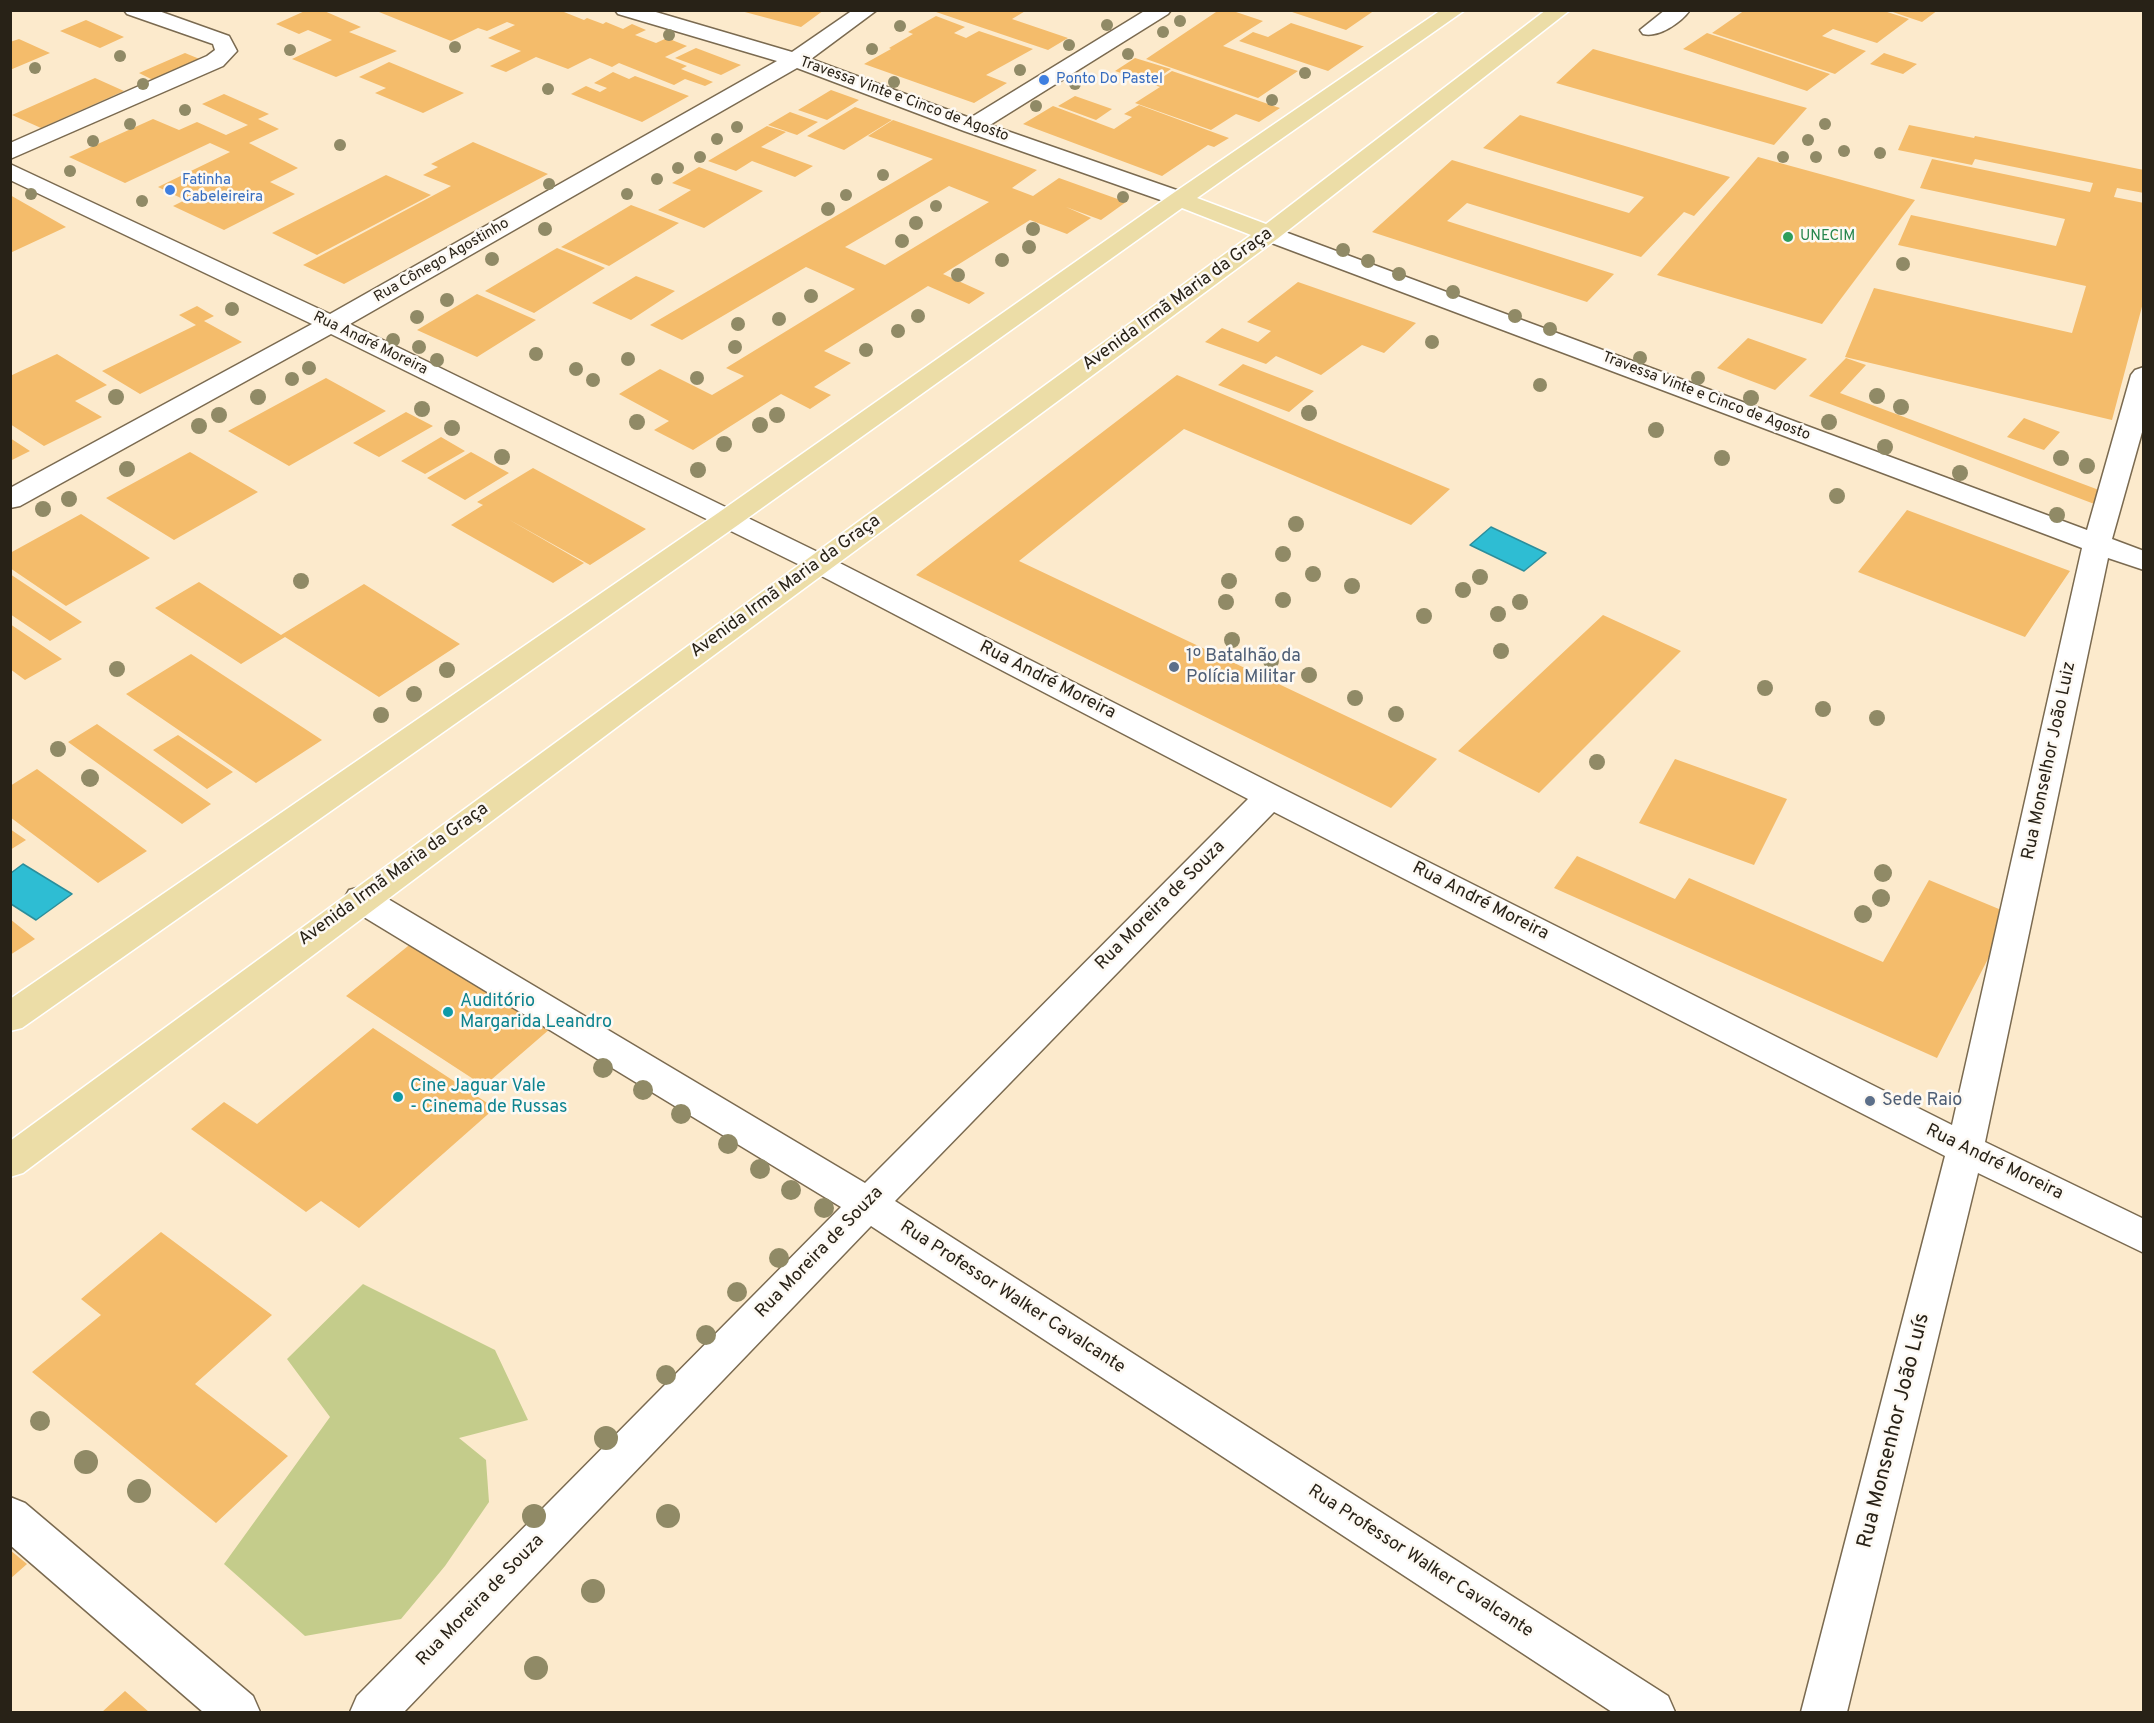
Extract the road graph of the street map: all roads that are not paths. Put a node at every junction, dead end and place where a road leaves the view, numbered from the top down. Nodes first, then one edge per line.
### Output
1 (134, 10) edge
2 (625, 10) edge
3 (867, 10) edge
4 (1161, 10) edge
5 (1455, 10) edge
6 (1560, 10) edge
7 (1680, 10) edge
8 (1650, 30) dead end
9 (795, 60) junction
10 (972, 126) junction
11 (10, 152) edge
12 (10, 171) edge
13 (1180, 199) junction
14 (1269, 234) junction
15 (331, 324) junction
16 (2144, 375) edge
17 (10, 500) edge
18 (728, 519) junction
19 (2097, 544) junction
20 (2144, 561) edge
21 (818, 563) junction
22 (1270, 796) junction
23 (361, 899) junction
24 (10, 1018) edge
25 (1965, 1149) junction
26 (10, 1162) edge
27 (868, 1204) junction
28 (2144, 1237) edge
29 (10, 1517) edge
30 (237, 1713) edge
31 (373, 1713) edge
32 (1652, 1713) edge
33 (1824, 1713) edge

1 - 11 street
2 - 9 street, Travessa Vinte e Cinco de Agosto
3 - 9 street, Rua Cônego Agostinho
4 - 10 street
5 - 13 main road
6 - 14 main road, Avenida Irmã Maria da Graça
7 - 8 street
9 - 10 street, Travessa Vinte e Cinco de Agosto
9 - 15 street, Rua Cônego Agostinho
10 - 13 street, Travessa Vinte e Cinco de Agosto
12 - 15 street, Rua André Moreira
13 - 14 main road
13 - 18 main road
14 - 19 street, Travessa Vinte e Cinco de Agosto
14 - 21 main road, Avenida Irmã Maria da Graça
15 - 17 street, Rua Cônego Agostinho
15 - 18 street, Rua André Moreira
16 - 19 street, Rua Monselhor João Luiz
18 - 21 street, Rua André Moreira
18 - 24 main road
19 - 20 street, Travessa Vinte e Cinco de Agosto
19 - 25 street, Rua Monselhor João Luiz
21 - 22 street, Rua André Moreira
21 - 23 main road, Avenida Irmã Maria da Graça
22 - 25 street, Rua André Moreira
22 - 27 street, Rua Moreira de Souza
23 - 26 main road, Avenida Irmã Maria da Graça
23 - 27 street, Rua Professor Walker Cavalcante
25 - 28 street, Rua André Moreira
25 - 33 street, Rua Monsenhor João Luís
27 - 31 street, Rua Moreira de Souza
27 - 32 street, Rua Professor Walker Cavalcante
29 - 30 street

